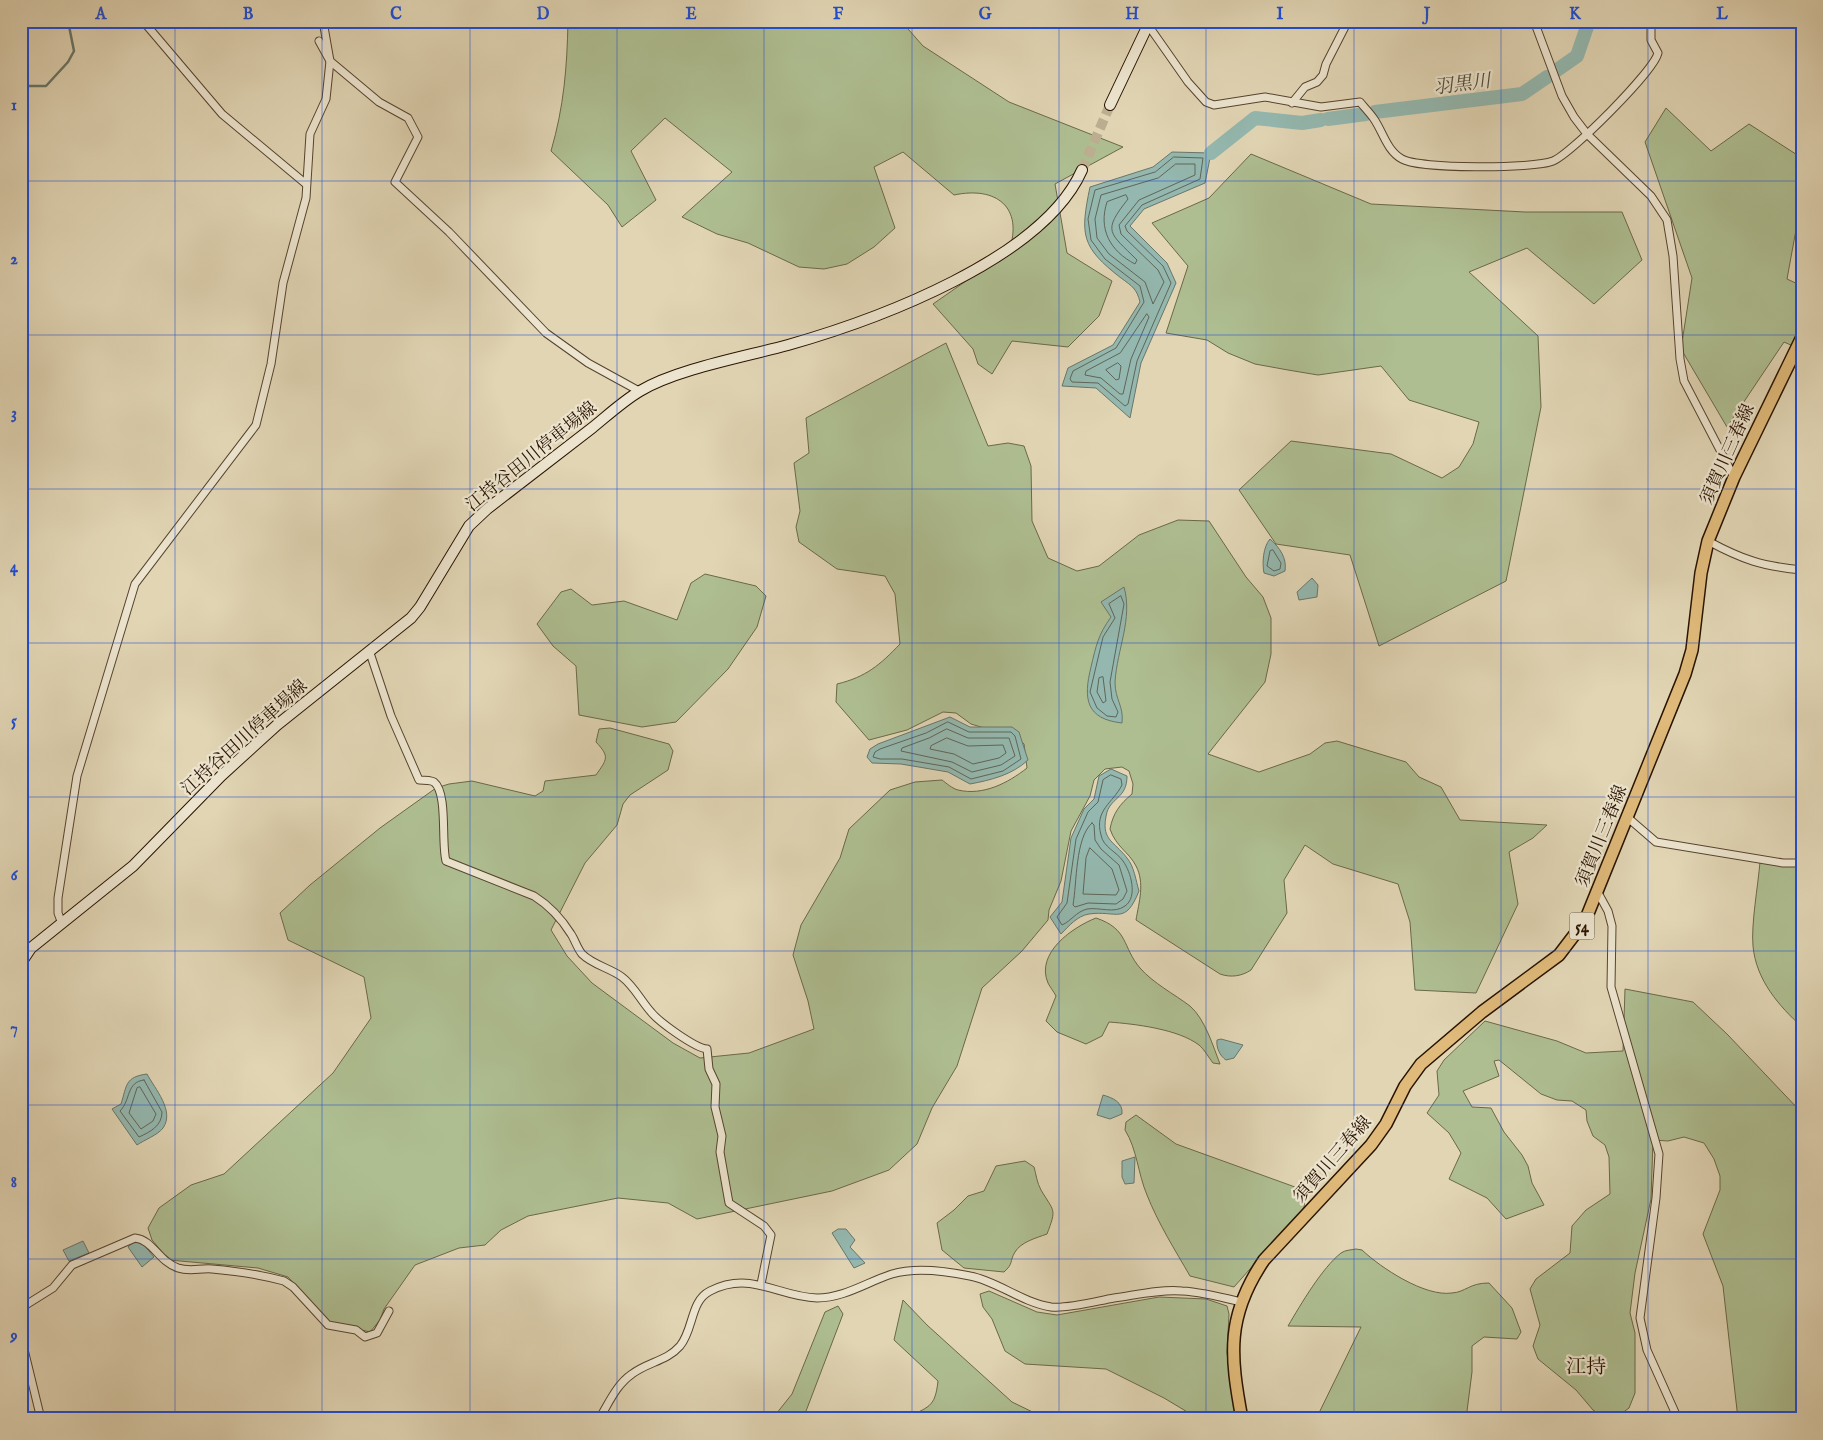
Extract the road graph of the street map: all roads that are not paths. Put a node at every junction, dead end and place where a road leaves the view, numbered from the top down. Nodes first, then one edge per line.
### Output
1 (143, 21) edge
2 (323, 21) edge
3 (1348, 21) edge
4 (1534, 21) edge
5 (1651, 21) edge
6 (1147, 23) edge
7 (319, 41) dead end
8 (330, 61) junction
9 (1292, 103) junction
10 (1110, 105) tunnel mouth
11 (1587, 134) junction
12 (1082, 170) tunnel mouth
13 (306, 184) junction
14 (1802, 337) edge
15 (639, 391) junction
16 (1734, 477) junction
17 (1708, 541) junction
18 (1802, 570) edge
19 (370, 653) junction
20 (1627, 817) junction
21 (1802, 863) edge
22 (1597, 891) junction
23 (62, 924) junction
24 (21, 963) edge
25 (761, 1284) junction
26 (1241, 1302) junction
27 (21, 1308) edge
28 (389, 1310) dead end
29 (21, 1337) edge
30 (41, 1419) edge
31 (599, 1419) edge
32 (1242, 1419) edge
33 (1678, 1419) edge

1 - 13 street
2 - 8 street
3 - 9 street
4 - 11 street
5 - 11 street
6 - 9 street
6 - 10 main road
7 - 8 street
8 - 13 street
8 - 15 street
9 - 11 street
11 - 16 street
12 - 15 main road, 江持谷田川停車場線
13 - 23 street
14 - 16 main road, 須賀川三春線 / 54
15 - 19 main road, 江持谷田川停車場線
16 - 17 main road, 須賀川三春線 / 54
17 - 18 street
17 - 20 main road, 須賀川三春線 / 54
19 - 23 main road, 江持谷田川停車場線
19 - 25 street
20 - 21 street
20 - 22 main road, 須賀川三春線 / 54
22 - 26 main road, 須賀川三春線 / 54
22 - 33 street
23 - 24 main road, 江持谷田川停車場線
25 - 26 street
25 - 31 street
26 - 32 main road, 須賀川三春線 / 54
27 - 28 street
29 - 30 street

